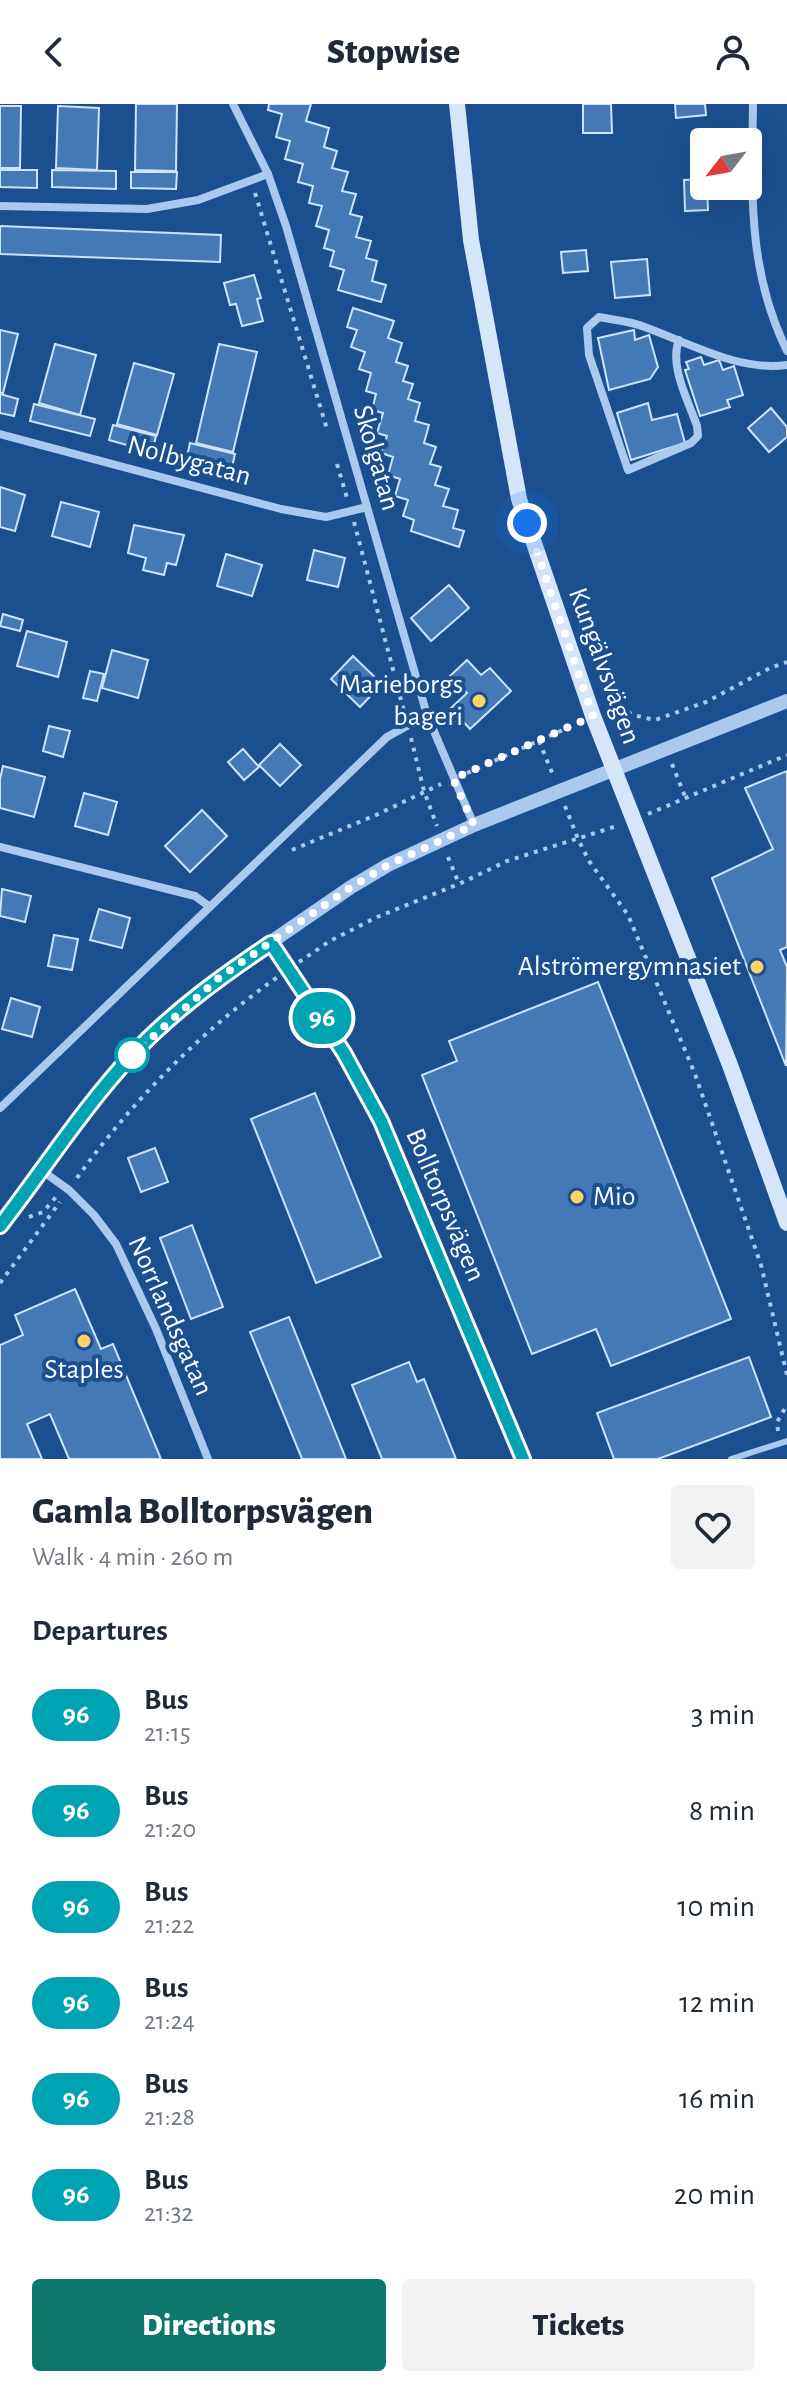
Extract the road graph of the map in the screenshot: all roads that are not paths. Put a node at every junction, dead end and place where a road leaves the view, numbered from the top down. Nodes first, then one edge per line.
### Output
1 (233, 104) edge
2 (457, 104) edge
3 (753, 104) edge
4 (268, 174) junction
5 (0, 206) edge
6 (679, 340) junction
7 (787, 351) edge
8 (787, 365) edge
9 (0, 434) edge
10 (367, 507) junction
11 (787, 701) edge
12 (427, 715) junction
13 (614, 771) junction
14 (474, 825) junction
15 (0, 847) edge
16 (210, 907) junction
17 (271, 943) junction
18 (0, 1108) edge
19 (41, 1170) junction
20 (787, 1223) edge
21 (0, 1226) edge
22 (787, 1441) edge
23 (208, 1459) edge
24 (523, 1459) edge
25 (731, 1459) edge

1 - 4 street, Skolgatan
2 - 13 main road, Kungälvsvägen
3 - 7 street
4 - 5 street
4 - 10 street, Skolgatan
6 - 6 street
6 - 8 street
9 - 10 street, Nolbygatan
10 - 12 street, Skolgatan
11 - 13 street
12 - 14 street, Skolgatan
12 - 16 street
13 - 14 street
13 - 20 main road, Kungälvsvägen
14 - 17 street
15 - 16 street
16 - 18 street
17 - 19 street
17 - 24 street, Bolltorpsvägen
19 - 21 street
19 - 23 street, Norrlandsgatan
22 - 25 lane

